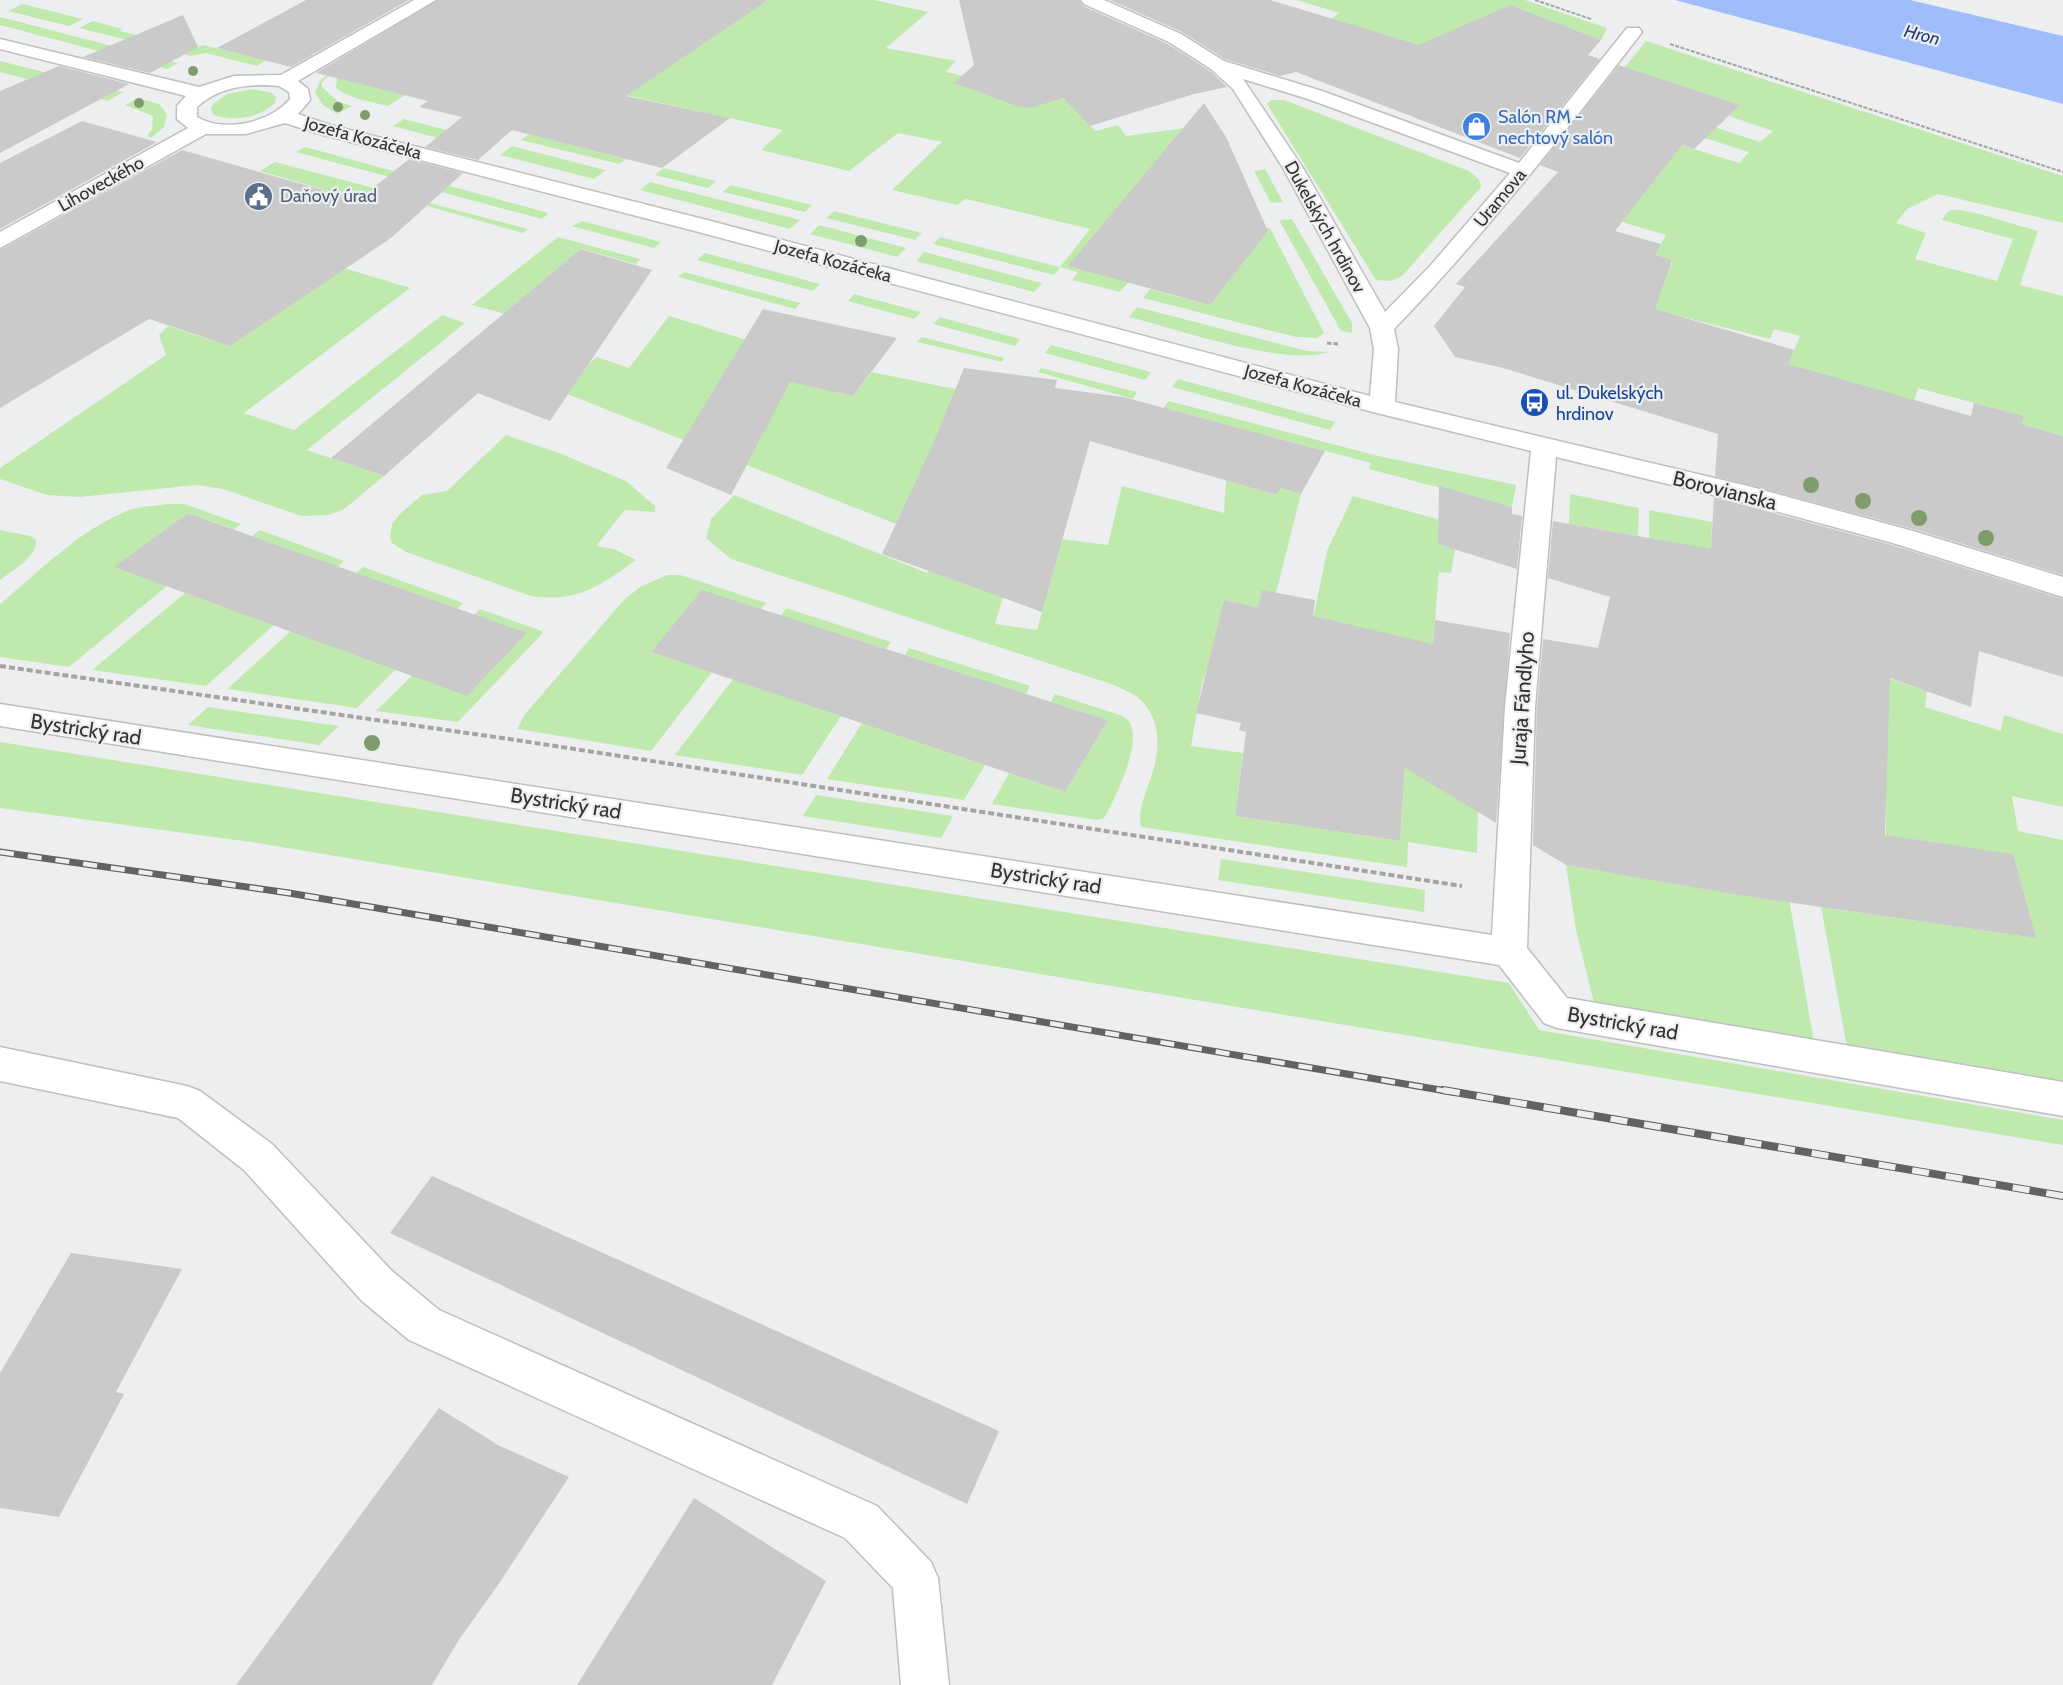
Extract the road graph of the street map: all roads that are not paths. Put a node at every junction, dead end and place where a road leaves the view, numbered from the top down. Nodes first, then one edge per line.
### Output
1 (427, 0) edge
2 (1090, 0) edge
3 (1633, 33) road end
4 (0, 44) edge
5 (1218, 65) junction
6 (284, 81) junction
7 (202, 94) junction
8 (284, 116) junction
9 (202, 128) junction
10 (1523, 171) junction
11 (0, 241) edge
12 (1382, 328) junction
13 (1383, 407) junction
14 (1544, 445) junction
15 (2063, 587) edge
16 (0, 716) edge
17 (1509, 952) junction
18 (0, 1064) edge
19 (2063, 1099) edge
20 (925, 1685) edge

1 - 6 street
2 - 5 street, Dukelských hrdinov
3 - 10 street, Uramova
4 - 7 street
5 - 10 street, Dukelských hrdinov
5 - 12 street, Dukelských hrdinov
6 - 7 street
6 - 8 street
7 - 9 street
8 - 9 street
8 - 13 street, Jozefa Kozáčeka
9 - 11 street, Lihoveckého
10 - 12 street, Uramova
12 - 13 street, Dukelských hrdinov
13 - 14 street, Borovianska
14 - 15 street, Borovianska
14 - 17 street, Juraja Fándlyho
16 - 17 street, Bystrický rad
17 - 19 street, Bystrický rad
18 - 20 street

